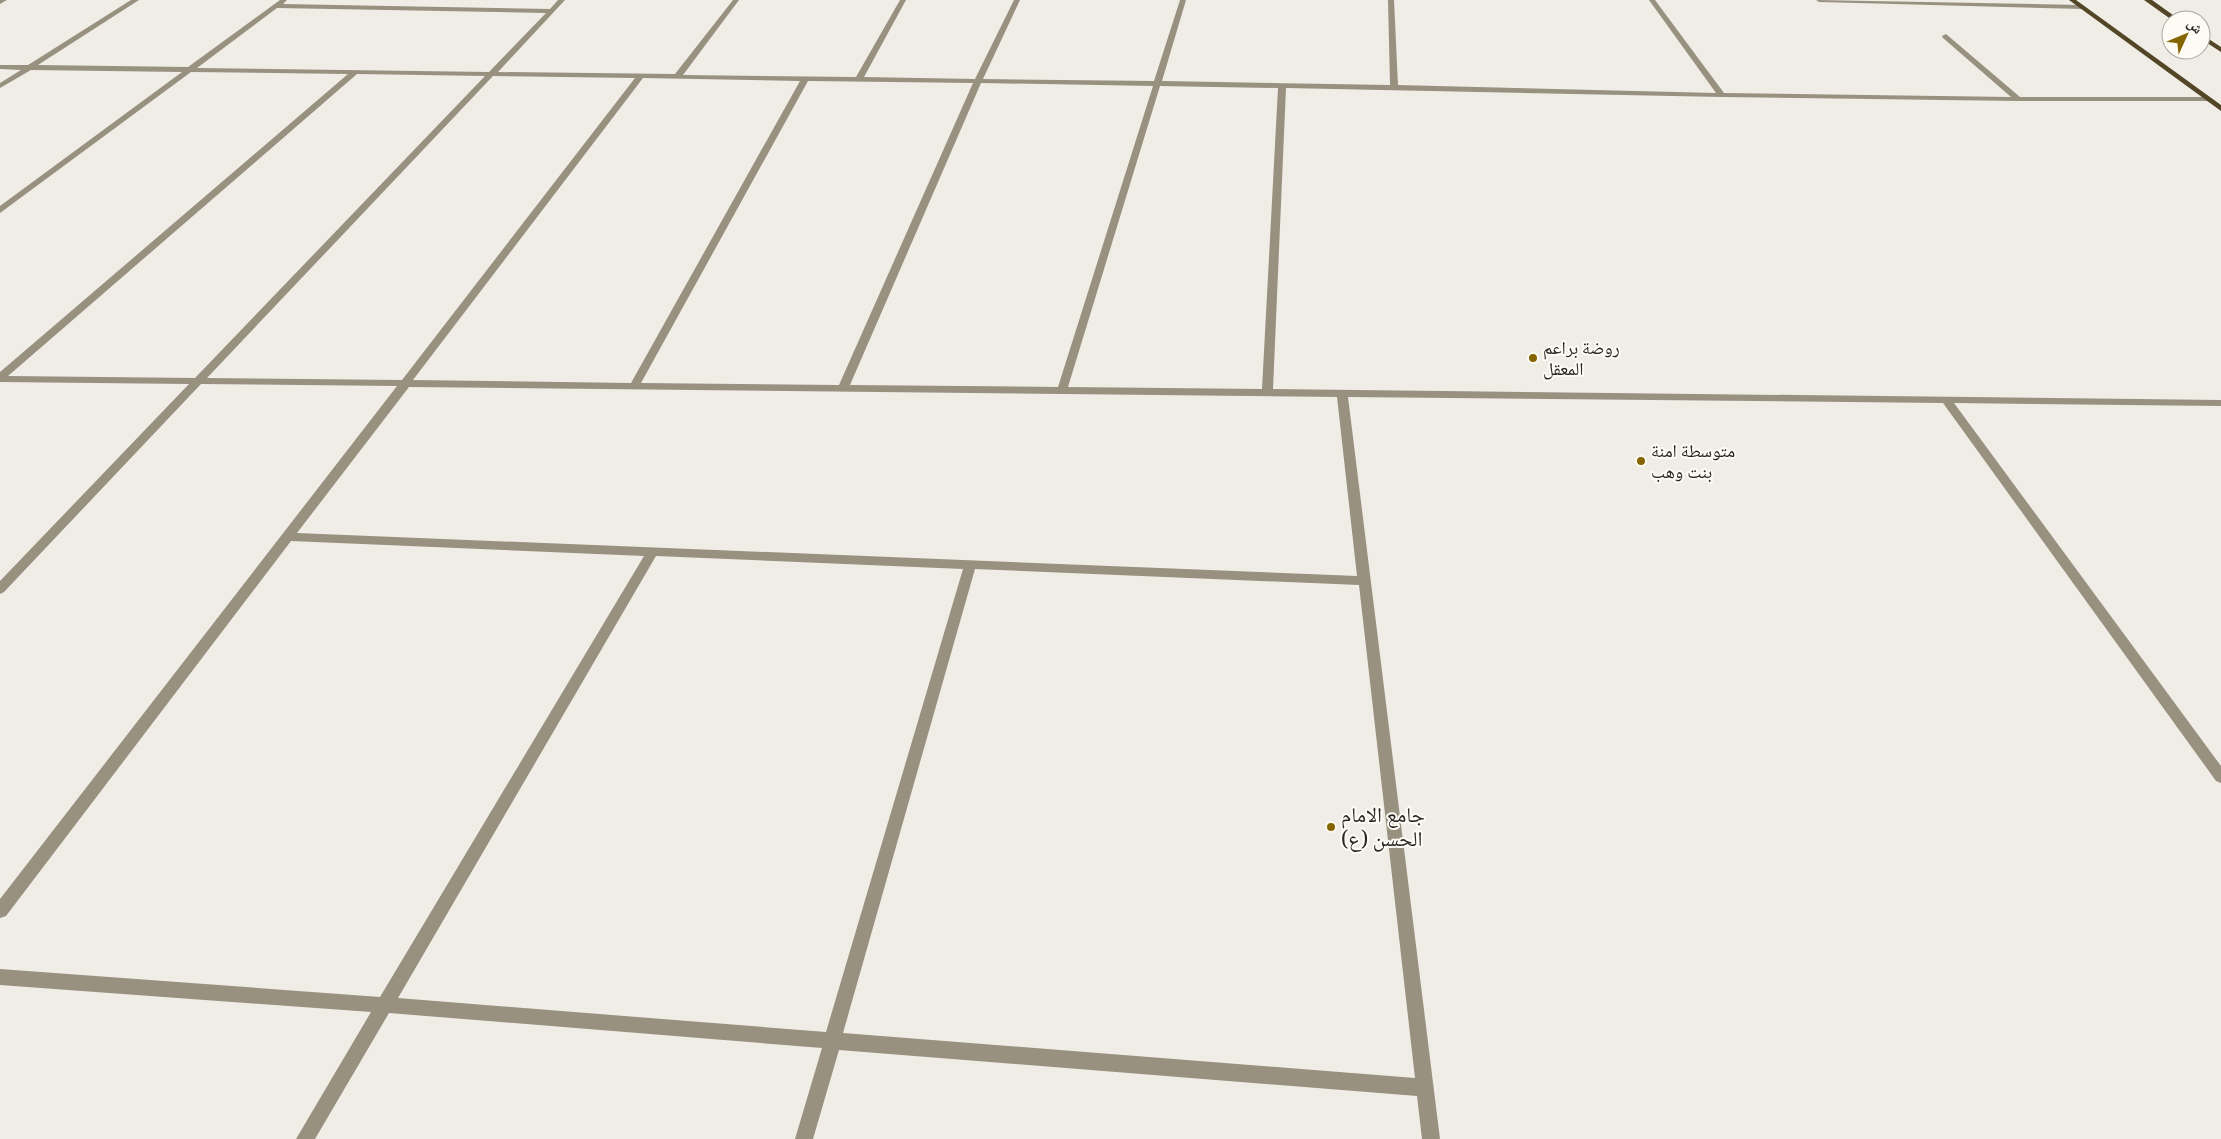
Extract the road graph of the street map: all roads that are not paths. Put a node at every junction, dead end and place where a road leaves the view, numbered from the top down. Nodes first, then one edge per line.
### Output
1 (4, 0) edge
2 (136, 0) edge
3 (284, 0) edge
4 (562, 0) edge
5 (736, 0) edge
6 (904, 0) edge
7 (1017, 0) edge
8 (1183, 0) edge
9 (1391, 0) edge
10 (1652, 0) edge
11 (1819, 0) edge
12 (1835, 0) edge
13 (2072, 0) edge
14 (2148, 0) edge
15 (0, 2) edge
16 (277, 6) junction
17 (2082, 8) junction
18 (2162, 10) edge
19 (552, 11) junction
20 (1946, 36) dead end
21 (0, 67) edge
22 (29, 68) junction
23 (190, 70) junction
24 (355, 72) junction
25 (492, 74) junction
26 (641, 76) junction
27 (677, 77) junction
28 (805, 79) junction
29 (859, 80) junction
30 (978, 81) junction
31 (1157, 84) junction
32 (0, 86) edge
33 (1282, 86) junction
34 (1394, 87) junction
35 (1722, 95) junction
36 (2018, 99) junction
37 (2207, 99) junction
38 (2221, 109) edge
39 (0, 210) edge
40 (0, 378) edge
41 (198, 381) junction
42 (407, 383) junction
43 (634, 386) junction
44 (843, 388) junction
45 (1062, 390) junction
46 (1267, 393) junction
47 (1342, 394) junction
48 (1946, 400) junction
49 (2218, 406) edge
50 (288, 537) junction
51 (652, 552) junction
52 (970, 565) junction
53 (1364, 581) junction
54 (0, 589) edge
55 (2221, 777) edge
56 (0, 911) edge
57 (0, 977) edge
58 (384, 1005) junction
59 (832, 1040) junction
60 (1425, 1088) junction
61 (305, 1139) edge
62 (804, 1139) edge
63 (1431, 1139) edge

1 - 15 street
2 - 22 street
3 - 16 street
4 - 19 street
5 - 27 street
6 - 29 street
7 - 30 street
8 - 31 street
9 - 34 street
10 - 35 street
11 - 12 street
12 - 17 street
13 - 17 main road
14 - 18 main road
16 - 19 street
16 - 23 street
17 - 37 main road
19 - 25 street
20 - 36 street
21 - 22 street
22 - 23 street
22 - 32 street
23 - 24 street
23 - 39 street
24 - 25 street
24 - 40 street
25 - 26 street
25 - 41 street
26 - 27 street
26 - 42 street
27 - 28 street
28 - 29 street
28 - 43 street
29 - 30 street
30 - 31 street
30 - 44 street
31 - 33 street
31 - 45 street
33 - 34 street
33 - 46 street
34 - 35 street
35 - 36 street
36 - 37 street
37 - 38 main road
40 - 41 street
41 - 42 street
41 - 54 street
42 - 43 street
42 - 50 street
43 - 44 street
44 - 45 street
45 - 46 street
46 - 47 street
47 - 48 street
47 - 53 street
48 - 49 street
48 - 55 street
50 - 51 street
50 - 56 street
51 - 52 street
51 - 58 street
52 - 53 street
52 - 59 street
53 - 60 street
57 - 58 street
58 - 59 street
58 - 61 street
59 - 60 street
59 - 62 street
60 - 63 street

